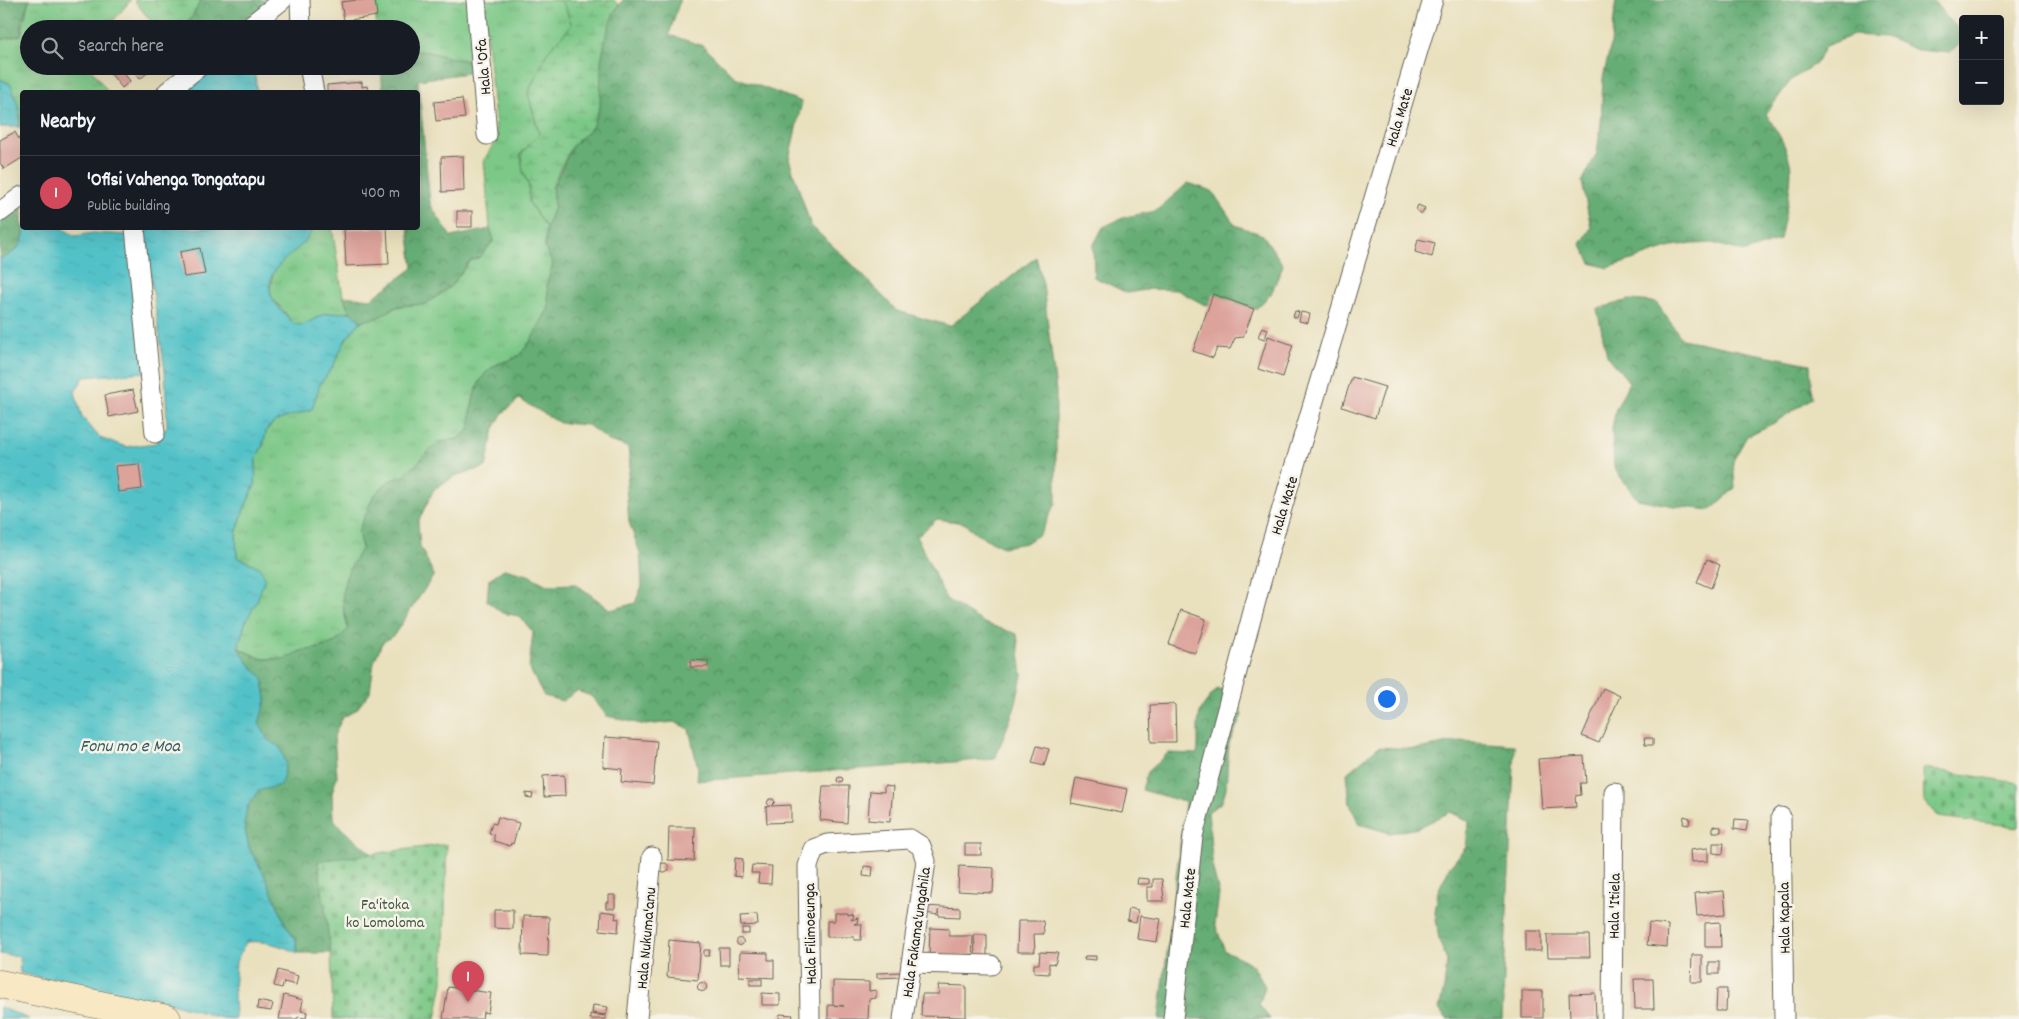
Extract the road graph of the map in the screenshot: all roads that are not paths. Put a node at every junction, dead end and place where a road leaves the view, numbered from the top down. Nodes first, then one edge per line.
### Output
1 (282, 0) edge
2 (300, 0) edge
3 (476, 0) edge
4 (1433, 0) edge
5 (257, 20) edge
6 (301, 20) edge
7 (189, 75) edge
8 (311, 75) edge
9 (170, 90) edge
10 (314, 90) edge
11 (488, 135) dead end
12 (20, 197) edge
13 (0, 212) edge
14 (135, 230) edge
15 (155, 433) dead end
16 (1614, 792) dead end
17 (1781, 817) dead end
18 (921, 846) joint
19 (652, 857) dead end
20 (911, 963) junction
21 (991, 965) dead end
22 (0, 984) edge
23 (167, 1019) edge
24 (637, 1019) edge
25 (810, 1019) edge
26 (903, 1019) edge
27 (1173, 1019) edge
28 (1612, 1019) edge
29 (1784, 1019) edge

1 - 5 street
2 - 6 street
3 - 11 street, Hala 'Ofa
4 - 27 street, Hala Mate
7 - 9 street
8 - 10 street
12 - 13 street
14 - 15 street
16 - 28 street, Hala 'Itiela
17 - 29 street, Hala Kapala
18 - 20 street, Hala Fakama'ungahila
18 - 25 street, Hala Filimoeunga
19 - 24 street, Hala Nukuma'anu
20 - 21 street
20 - 26 street, Hala Fakama'ungahila
22 - 23 street

